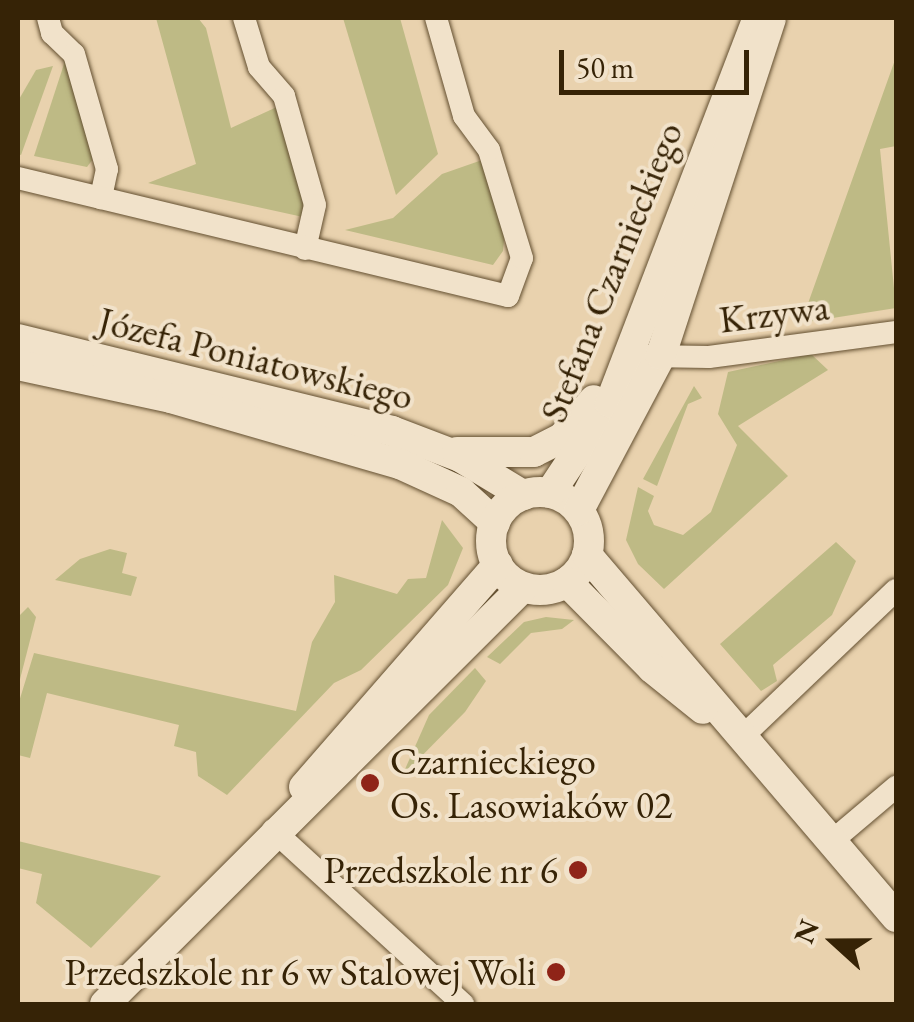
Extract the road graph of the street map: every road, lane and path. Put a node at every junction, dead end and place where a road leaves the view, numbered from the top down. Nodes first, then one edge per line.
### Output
1 (48, 18) edge
2 (244, 18) edge
3 (436, 18) edge
4 (758, 18) edge
5 (771, 18) edge
6 (18, 178) edge
7 (101, 198) junction
8 (304, 250) junction
9 (896, 332) edge
10 (18, 340) edge
11 (661, 355) junction
12 (626, 364) junction
13 (18, 365) edge
14 (448, 452) junction
15 (536, 494) junction
16 (579, 510) junction
17 (495, 523) junction
18 (587, 555) junction
19 (498, 564) junction
20 (567, 582) junction
21 (523, 587) junction
22 (896, 590) edge
23 (741, 738) junction
24 (896, 787) edge
25 (273, 830) junction
26 (832, 842) junction
27 (896, 916) edge
28 (106, 1004) edge
29 (463, 1004) edge

1 - 7 street
2 - 8 street
3 - 8 street
4 - 12 street, Stefana Czarnieckiego
5 - 11 street, Stefana Czarnieckiego
6 - 7 street
7 - 8 street
9 - 11 street, Krzywa
10 - 14 street, Józefa Poniatowskiego
11 - 12 street, Krzywa
11 - 16 street, Stefana Czarnieckiego
12 - 14 street
12 - 15 street, Stefana Czarnieckiego
13 - 17 street, Józefa Poniatowskiego
14 - 15 street, Józefa Poniatowskiego
15 - 16 street
15 - 17 street
16 - 18 street
17 - 19 street
18 - 20 street
18 - 23 street
19 - 21 street
19 - 25 street
20 - 21 street
20 - 23 street
21 - 25 street
22 - 23 street
23 - 26 street
24 - 26 street
25 - 28 street
25 - 29 street
26 - 27 street

